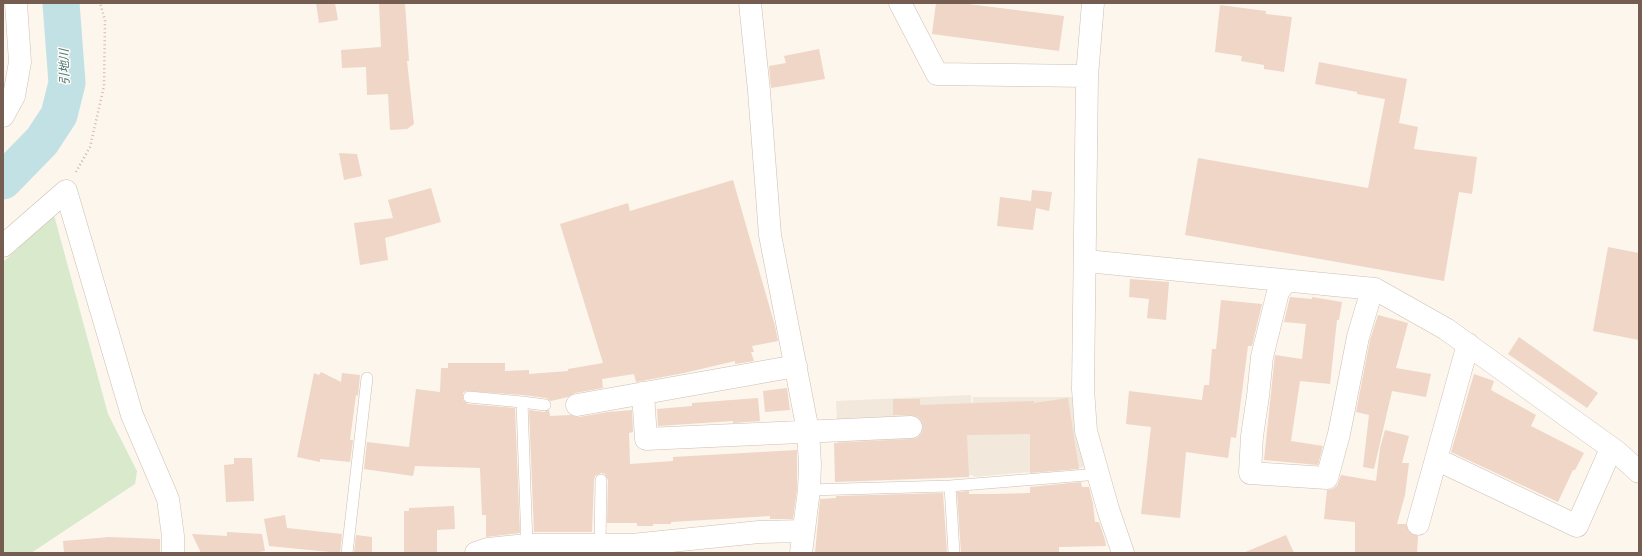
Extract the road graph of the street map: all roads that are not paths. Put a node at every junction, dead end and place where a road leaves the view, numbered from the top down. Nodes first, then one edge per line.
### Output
1 (16, 3) edge
2 (750, 3) edge
3 (900, 3) edge
4 (1093, 3) edge
5 (1087, 76) junction
6 (3, 116) edge
7 (3, 246) edge
8 (1086, 261) junction
9 (1286, 281) junction
10 (1375, 290) junction
11 (1468, 344) junction
12 (796, 366) junction
13 (367, 378) dead end
14 (643, 393) junction
15 (469, 397) dead end
16 (522, 402) junction
17 (545, 405) dead end
18 (577, 405) dead end
19 (911, 427) dead end
20 (808, 431) junction
21 (1612, 449) junction
22 (1436, 459) junction
23 (1639, 472) edge
24 (1099, 474) junction
25 (601, 480) dead end
26 (950, 486) junction
27 (809, 490) junction
28 (1418, 524) dead end
29 (804, 531) junction
30 (527, 545) junction
31 (600, 545) junction
32 (173, 553) edge
33 (347, 553) edge
34 (476, 553) edge
35 (802, 553) edge
36 (954, 553) edge
37 (1123, 553) edge

1 - 6 street
2 - 12 street
3 - 5 street
4 - 5 street
5 - 8 street
7 - 32 street
8 - 9 street
8 - 24 street
9 - 10 street
9 - 10 street
10 - 11 street
11 - 21 street
11 - 22 street
12 - 14 street
12 - 20 street
13 - 33 lane
14 - 18 street
14 - 20 street
15 - 16 lane
16 - 17 lane
16 - 30 lane
19 - 20 street
20 - 27 street
21 - 22 street
21 - 23 street
22 - 28 street
24 - 26 lane
24 - 37 street
25 - 31 lane
26 - 27 lane
26 - 36 lane
27 - 29 street
29 - 31 street
29 - 35 street
30 - 31 street
30 - 34 street

